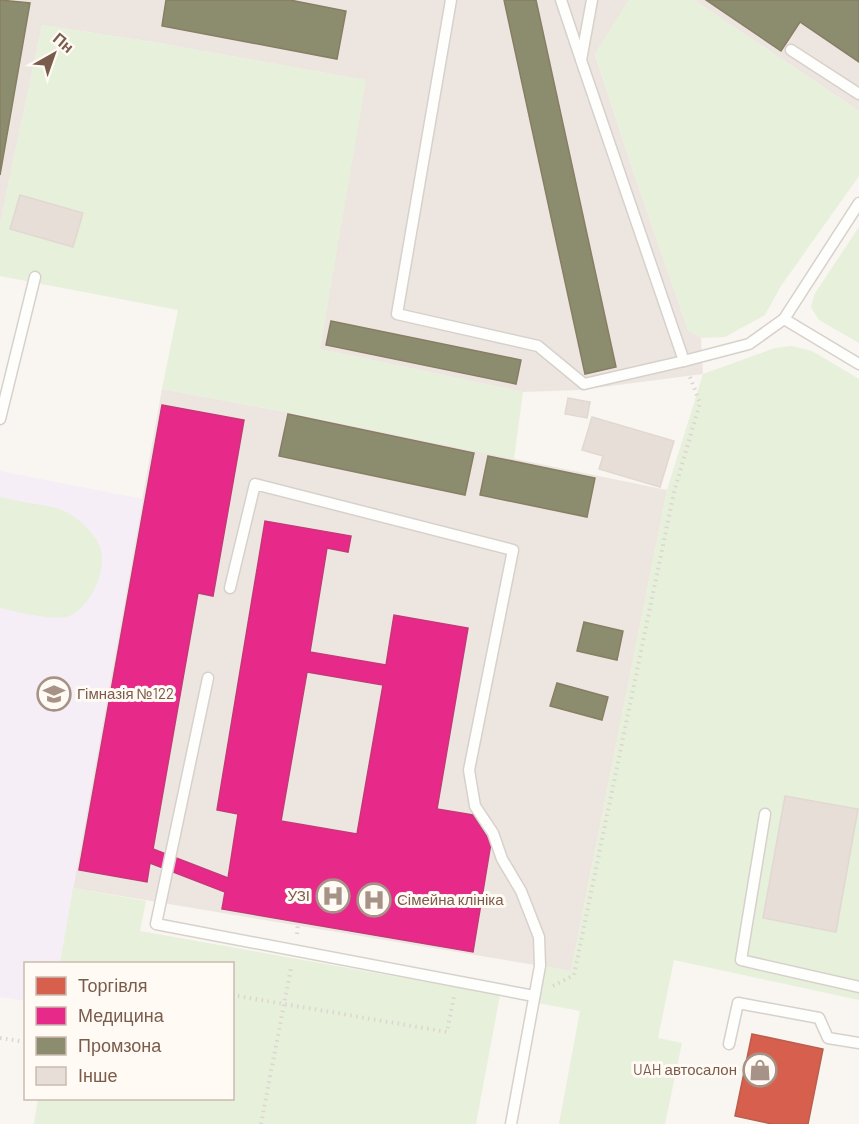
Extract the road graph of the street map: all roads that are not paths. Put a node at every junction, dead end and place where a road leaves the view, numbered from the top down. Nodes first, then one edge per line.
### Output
1 (451, 0) edge
2 (561, 0) edge
3 (592, 0) edge
4 (791, 50) dead end
5 (581, 60) junction
6 (859, 94) edge
7 (859, 203) edge
8 (35, 277) dead end
9 (784, 319) junction
10 (684, 361) junction
11 (859, 364) edge
12 (0, 419) edge
13 (230, 588) dead end
14 (208, 678) dead end
15 (765, 814) dead end
16 (859, 987) edge
17 (534, 996) junction
18 (859, 1043) edge
19 (729, 1044) dead end
20 (511, 1124) edge

1 - 10 lane
2 - 5 lane
3 - 5 lane
4 - 6 lane
5 - 10 lane
7 - 9 lane
8 - 12 lane
9 - 10 lane
9 - 11 lane
13 - 17 lane
14 - 17 lane
15 - 16 lane
17 - 20 lane
18 - 19 lane

